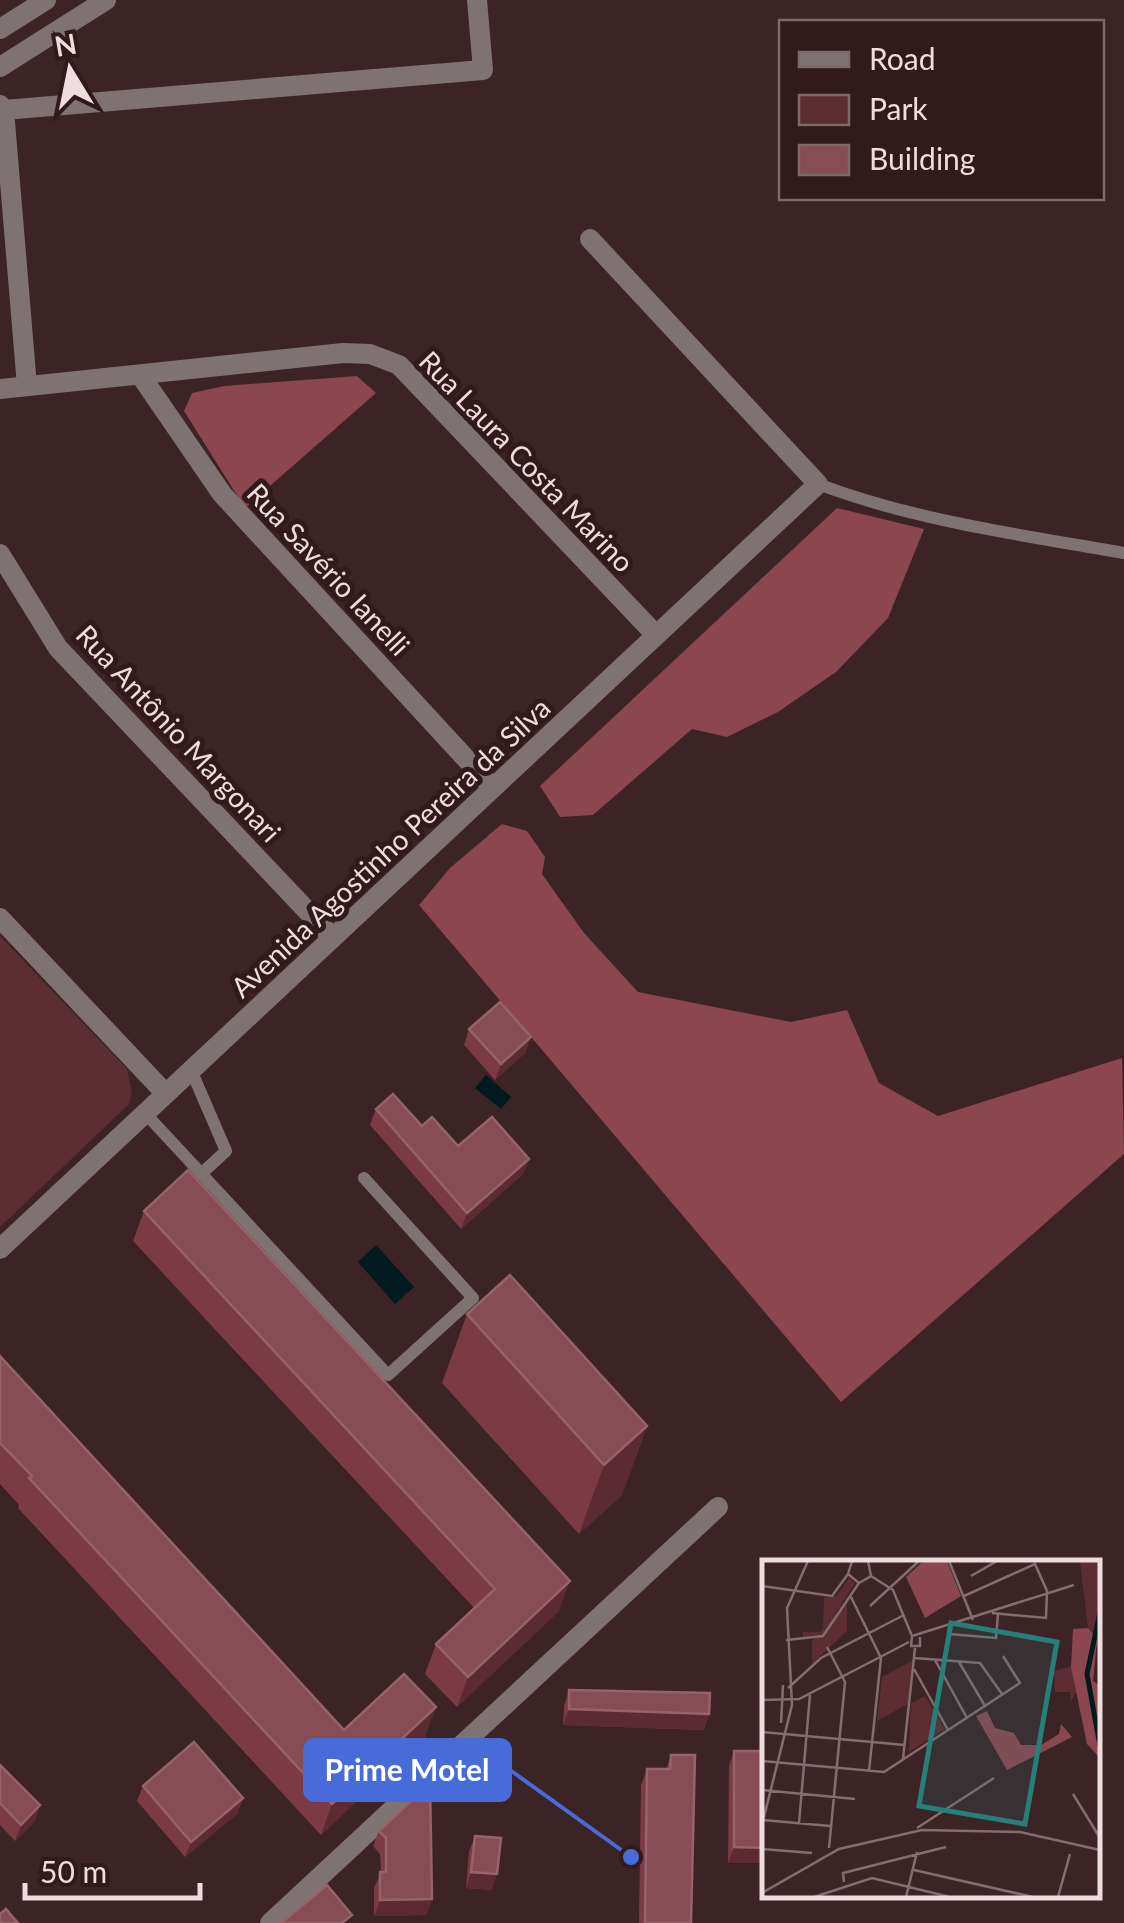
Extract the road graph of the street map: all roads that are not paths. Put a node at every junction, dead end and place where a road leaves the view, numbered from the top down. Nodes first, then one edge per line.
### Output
1 (46, 0) edge
2 (106, 0) edge
3 (477, 0) edge
4 (0, 29) edge
5 (0, 68) edge
6 (2, 108) edge
7 (590, 238) dead end
8 (140, 376) junction
9 (27, 386) junction
10 (0, 390) edge
11 (818, 484) junction
12 (1124, 553) edge
13 (0, 554) edge
14 (656, 635) junction
15 (493, 788) junction
16 (0, 918) edge
17 (333, 938) junction
18 (191, 1070) junction
19 (166, 1094) junction
20 (146, 1113) junction
21 (201, 1174) junction
22 (364, 1178) dead end
23 (0, 1249) edge
24 (718, 1507) dead end
25 (270, 1923) edge

1 - 4 street
2 - 5 street
3 - 6 street
6 - 9 street
7 - 11 street
8 - 9 street, Rua Laura Costa Marino
8 - 14 street, Rua Laura Costa Marino
8 - 15 street, Rua Savério Ianelli
9 - 10 street, Rua Laura Costa Marino
11 - 12 lane
11 - 14 street, Avenida Agostinho Pereira da Silva
13 - 17 street, Rua Antônio Margonari
14 - 15 street, Avenida Agostinho Pereira da Silva
15 - 17 street, Avenida Agostinho Pereira da Silva
16 - 19 street
17 - 18 street, Avenida Agostinho Pereira da Silva
18 - 19 street, Avenida Agostinho Pereira da Silva
18 - 21 lane
19 - 20 street, Avenida Agostinho Pereira da Silva
20 - 21 lane
20 - 23 street, Avenida Agostinho Pereira da Silva
21 - 22 lane
24 - 25 street

